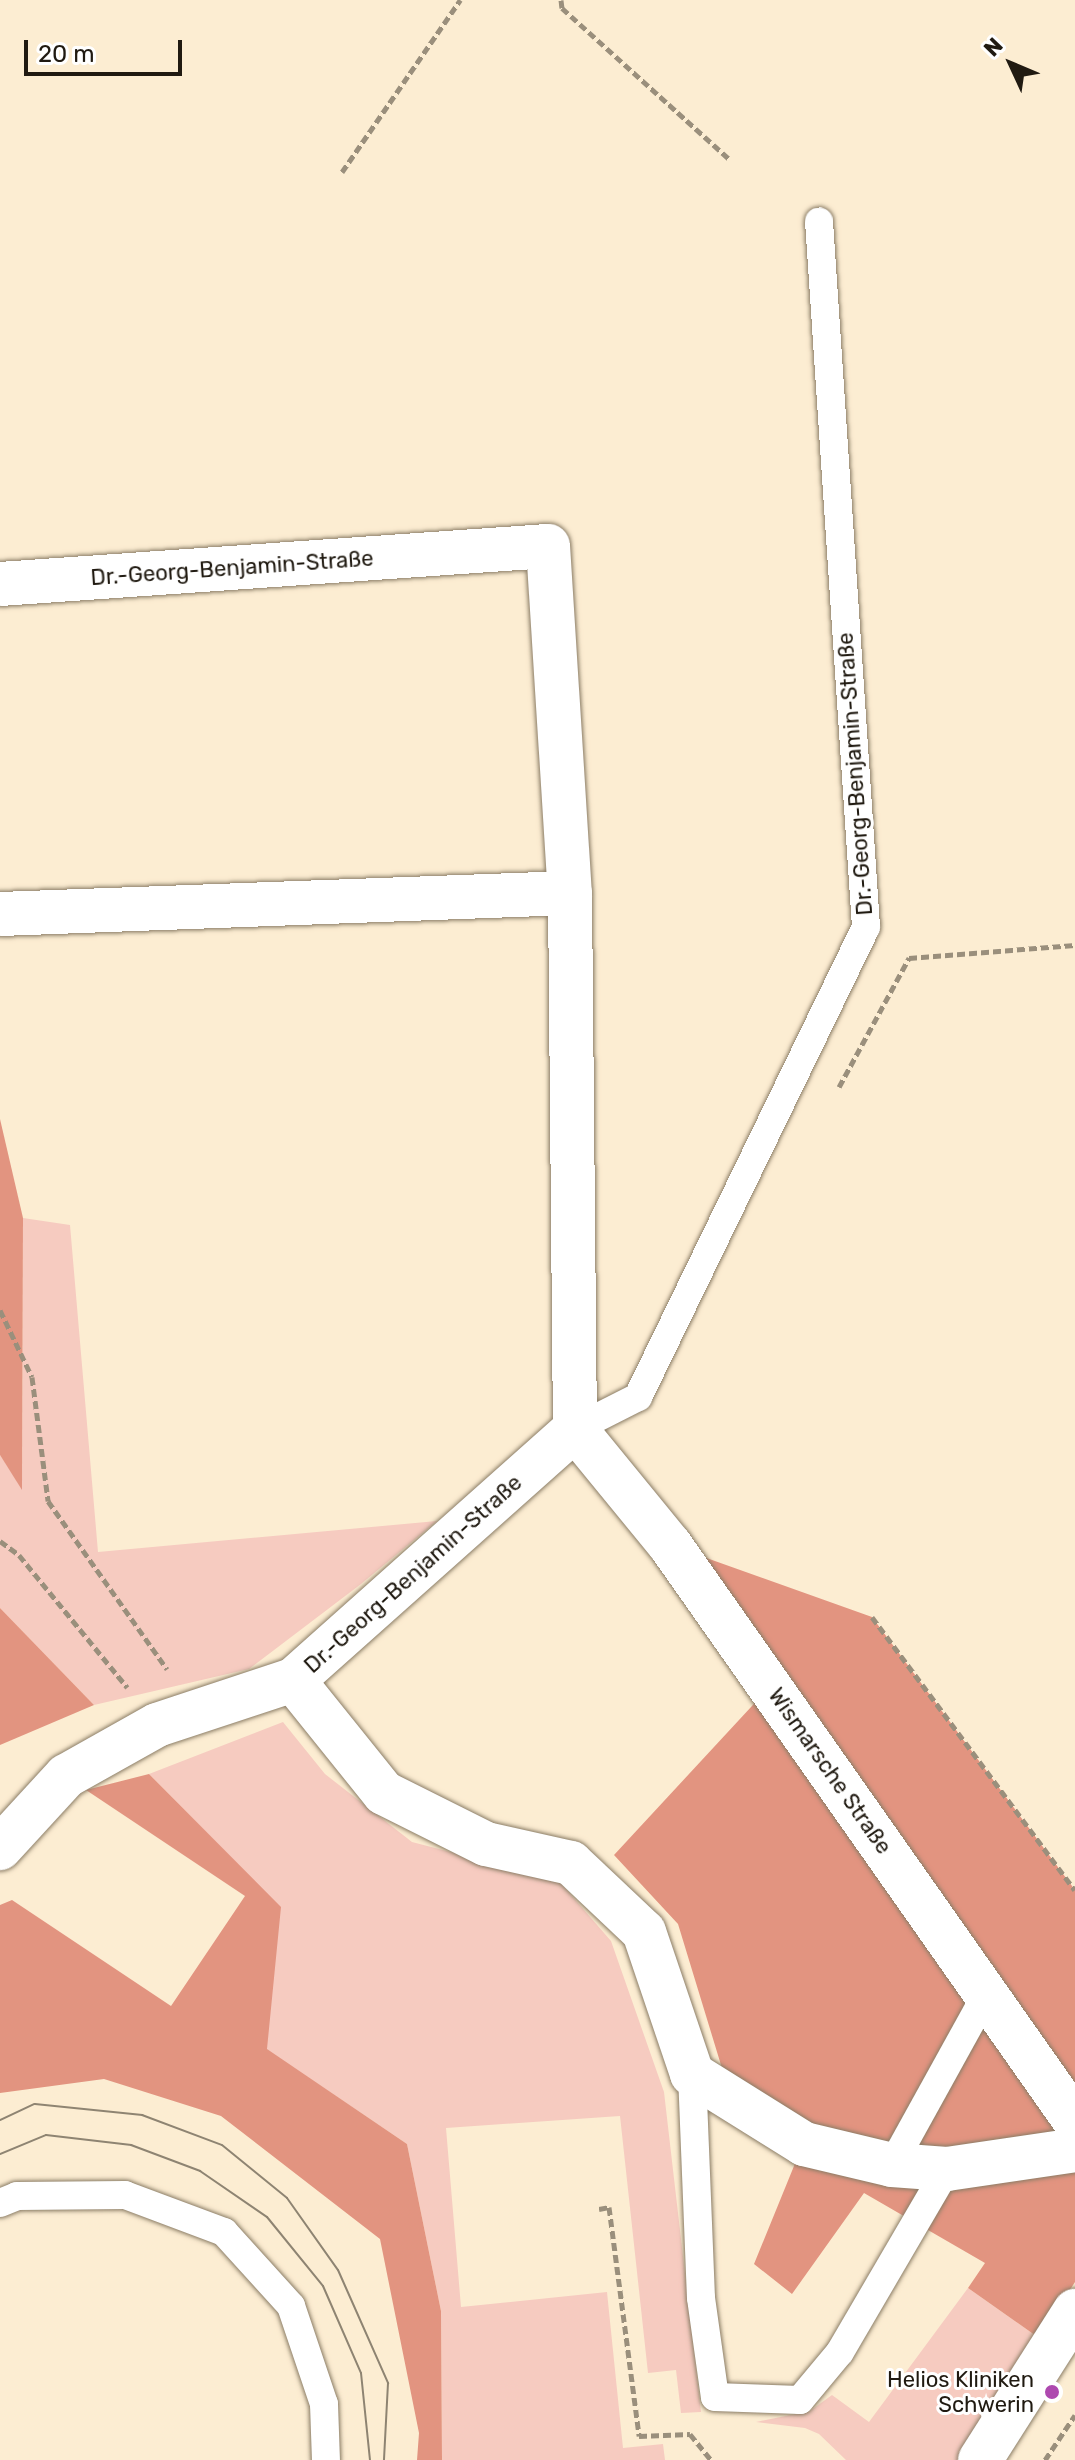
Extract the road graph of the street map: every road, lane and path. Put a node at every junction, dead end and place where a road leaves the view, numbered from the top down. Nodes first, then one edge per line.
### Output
1 (460, 0) edge
2 (561, 0) edge
3 (730, 160) dead end
4 (342, 172) dead end
5 (819, 222) dead end
6 (0, 584) edge
7 (570, 893) junction
8 (0, 914) edge
9 (1075, 945) edge
10 (833, 1097) dead end
11 (0, 1310) edge
12 (575, 1429) junction
13 (0, 1541) edge
14 (872, 1617) dead end
15 (95, 1645) dead end
16 (293, 1680) junction
17 (198, 1712) junction
18 (0, 1848) edge
19 (1075, 1890) edge
20 (986, 1995) junction
21 (692, 2074) junction
22 (1075, 2121) edge
23 (1075, 2150) edge
24 (892, 2165) junction
25 (947, 2169) junction
26 (0, 2203) edge
27 (599, 2209) dead end
28 (1075, 2311) edge
29 (1075, 2415) edge
30 (326, 2460) edge
31 (711, 2460) edge
32 (980, 2460) edge
33 (1045, 2460) edge

1 - 4 path
2 - 3 path
5 - 12 lane, Dr.-Georg-Benjamin-Straße
6 - 7 street, Dr.-Georg-Benjamin-Straße
7 - 8 street
7 - 12 street, Dr.-Georg-Benjamin-Straße
9 - 10 path
11 - 17 path
12 - 16 street, Dr.-Georg-Benjamin-Straße
12 - 20 street, Wismarsche Straße
13 - 15 path
14 - 19 path
16 - 17 street, Dr.-Georg-Benjamin-Straße
16 - 21 street
17 - 18 street, Dr.-Georg-Benjamin-Straße
20 - 22 street, Wismarsche Straße
20 - 24 lane
21 - 24 street
21 - 25 lane
23 - 25 street
24 - 25 street
26 - 30 lane
27 - 31 path
28 - 32 street
29 - 33 path

